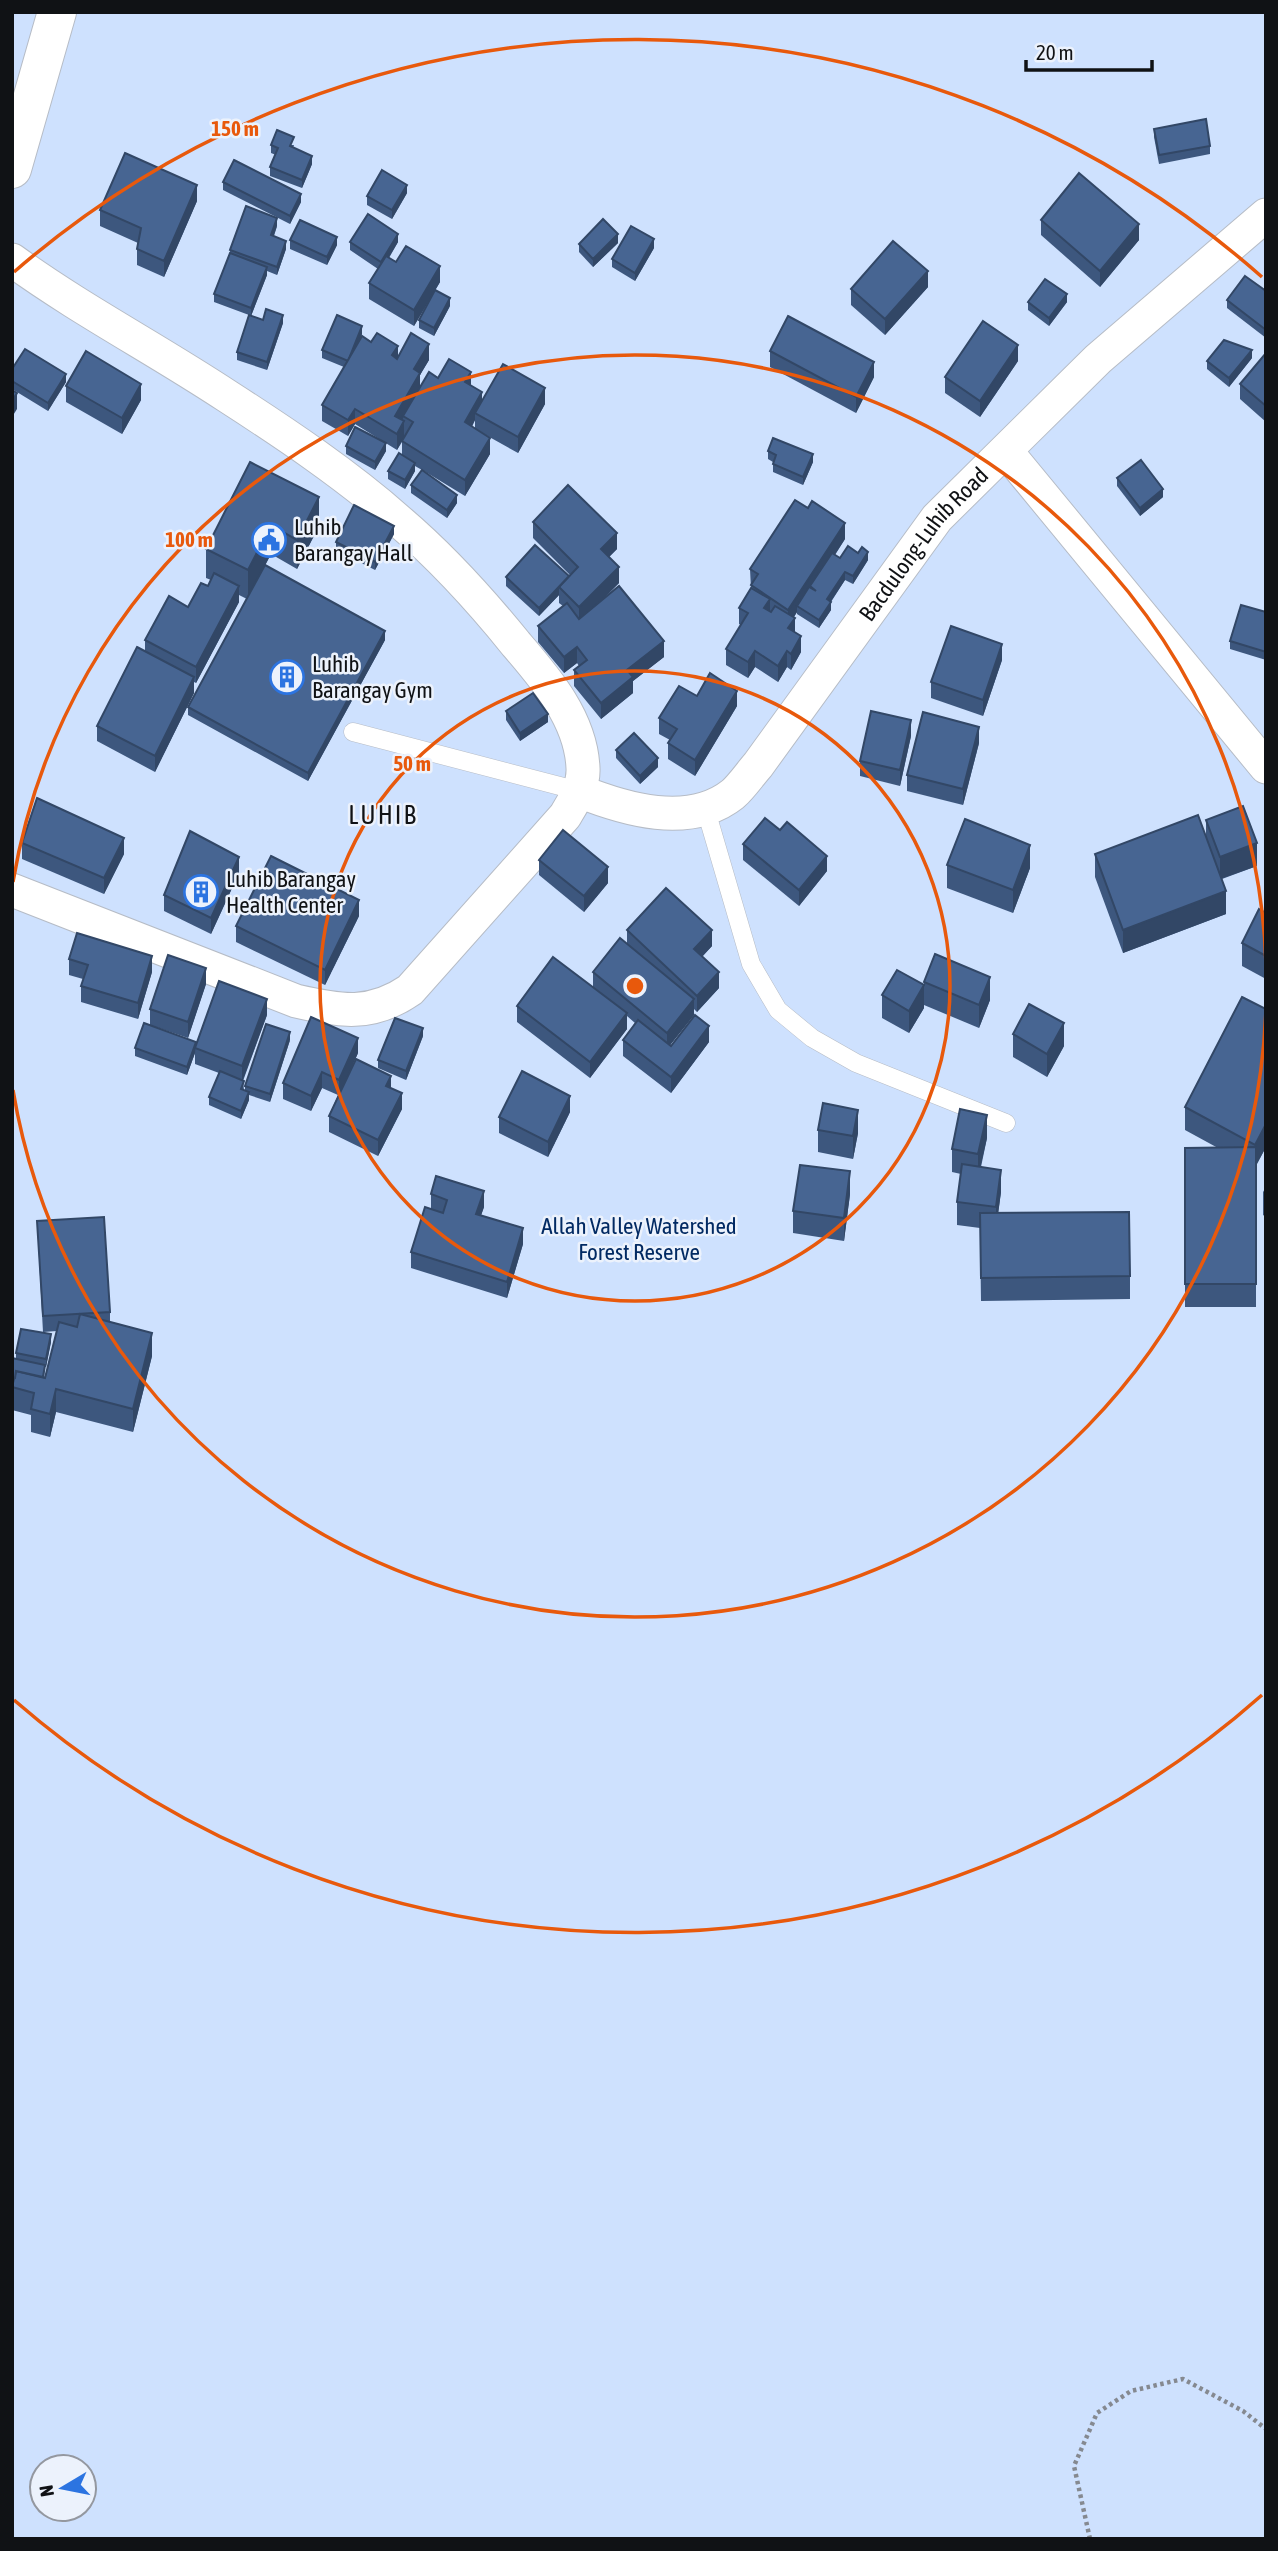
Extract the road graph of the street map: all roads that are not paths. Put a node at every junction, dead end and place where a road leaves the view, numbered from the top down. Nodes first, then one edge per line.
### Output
1 (57, 12) edge
2 (12, 169) edge
3 (1266, 215) edge
4 (12, 260) edge
5 (1006, 452) junction
6 (353, 732) dead end
7 (1266, 767) edge
8 (579, 791) junction
9 (705, 807) junction
10 (12, 890) edge
11 (1006, 1123) dead end

1 - 2 street
3 - 5 street, Bacdulong-Luhib Road
4 - 8 street
5 - 7 street
5 - 9 street, Bacdulong-Luhib Road
6 - 8 lane
8 - 9 street, Bacdulong-Luhib Road
8 - 10 street
9 - 11 lane

